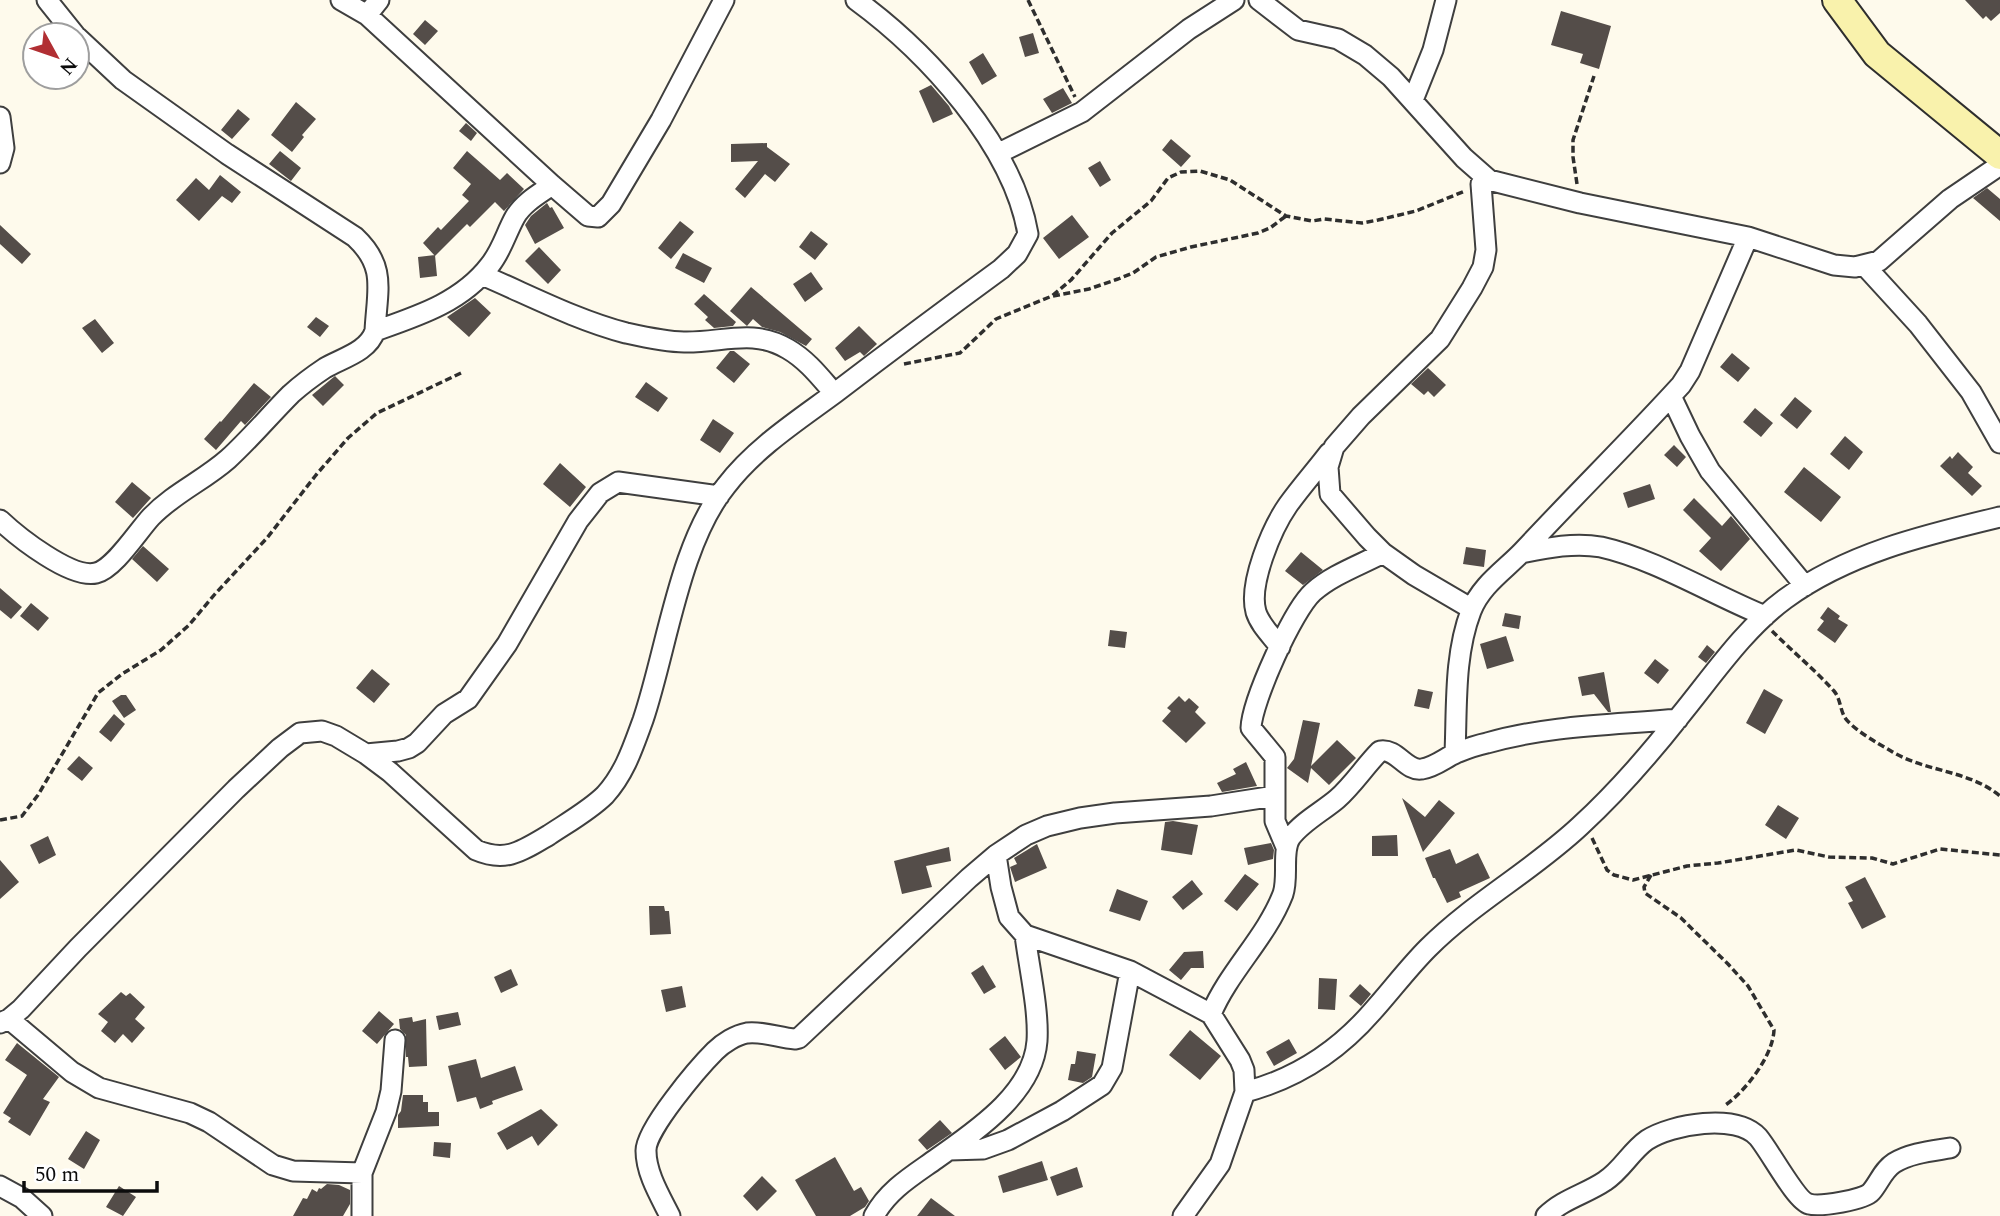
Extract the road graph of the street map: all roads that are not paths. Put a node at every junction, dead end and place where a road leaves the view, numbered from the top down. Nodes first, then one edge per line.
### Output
1 (47, 0) edge
2 (341, 0) edge
3 (724, 0) edge
4 (856, 0) edge
5 (1234, 0) edge
6 (1259, 0) edge
7 (1446, 0) edge
8 (1837, 0) edge
9 (373, 7) edge
10 (64, 21) edge
11 (91, 50) edge
12 (1413, 100) junction
13 (0, 117) edge
14 (999, 153) junction
15 (2000, 155) edge
16 (0, 163) edge
17 (2000, 165) edge
18 (1481, 184) road end
19 (552, 185) junction
20 (1748, 237) junction
21 (1866, 266) junction
22 (482, 275) junction
23 (375, 331) junction
24 (834, 393) junction
25 (1671, 396) junction
26 (2000, 443) edge
27 (1334, 447) junction
28 (719, 496) junction
29 (2000, 517) edge
30 (0, 520) edge
31 (1383, 552) junction
32 (1521, 554) junction
33 (1805, 586) junction
34 (1472, 609) junction
35 (1763, 618) junction
36 (1280, 647) junction
37 (1678, 719) junction
38 (1455, 753) junction
39 (366, 754) junction
40 (1274, 796) junction
41 (1286, 847) junction
42 (996, 855) junction
43 (1025, 935) junction
44 (1130, 971) junction
45 (1211, 1014) junction
46 (4, 1021) edge
47 (394, 1040) dead end
48 (1245, 1092) junction
49 (1950, 1148) dead end
50 (949, 1150) junction
51 (362, 1173) junction
52 (0, 1186) edge
53 (42, 1216) edge
54 (362, 1216) edge
55 (670, 1216) edge
56 (874, 1216) edge
57 (1183, 1216) edge
58 (1546, 1216) edge

1 - 10 street
2 - 9 street
3 - 19 street
4 - 14 street
5 - 14 street
6 - 12 street
7 - 12 street
8 - 15 street
9 - 19 street
11 - 23 street
12 - 20 street
13 - 16 street
14 - 24 street
17 - 21 street
18 - 27 street
19 - 22 street
20 - 21 street
20 - 25 street
21 - 26 street
22 - 23 street
22 - 24 street
23 - 30 street
24 - 28 street
25 - 32 street
25 - 33 street
27 - 31 street
27 - 36 street
28 - 39 street
28 - 39 street
29 - 33 street
31 - 34 street
31 - 36 street
32 - 34 street
32 - 35 street
33 - 35 street
34 - 38 street
35 - 37 street
36 - 40 street
37 - 38 street
37 - 48 street
38 - 41 street
39 - 46 street
40 - 41 street
40 - 42 street
41 - 45 street
42 - 43 street
42 - 55 street
43 - 44 street
43 - 50 street
44 - 45 street
44 - 50 street
45 - 48 street
46 - 51 street
47 - 51 street
48 - 57 street
49 - 58 street
50 - 56 street
51 - 54 street
52 - 53 street

